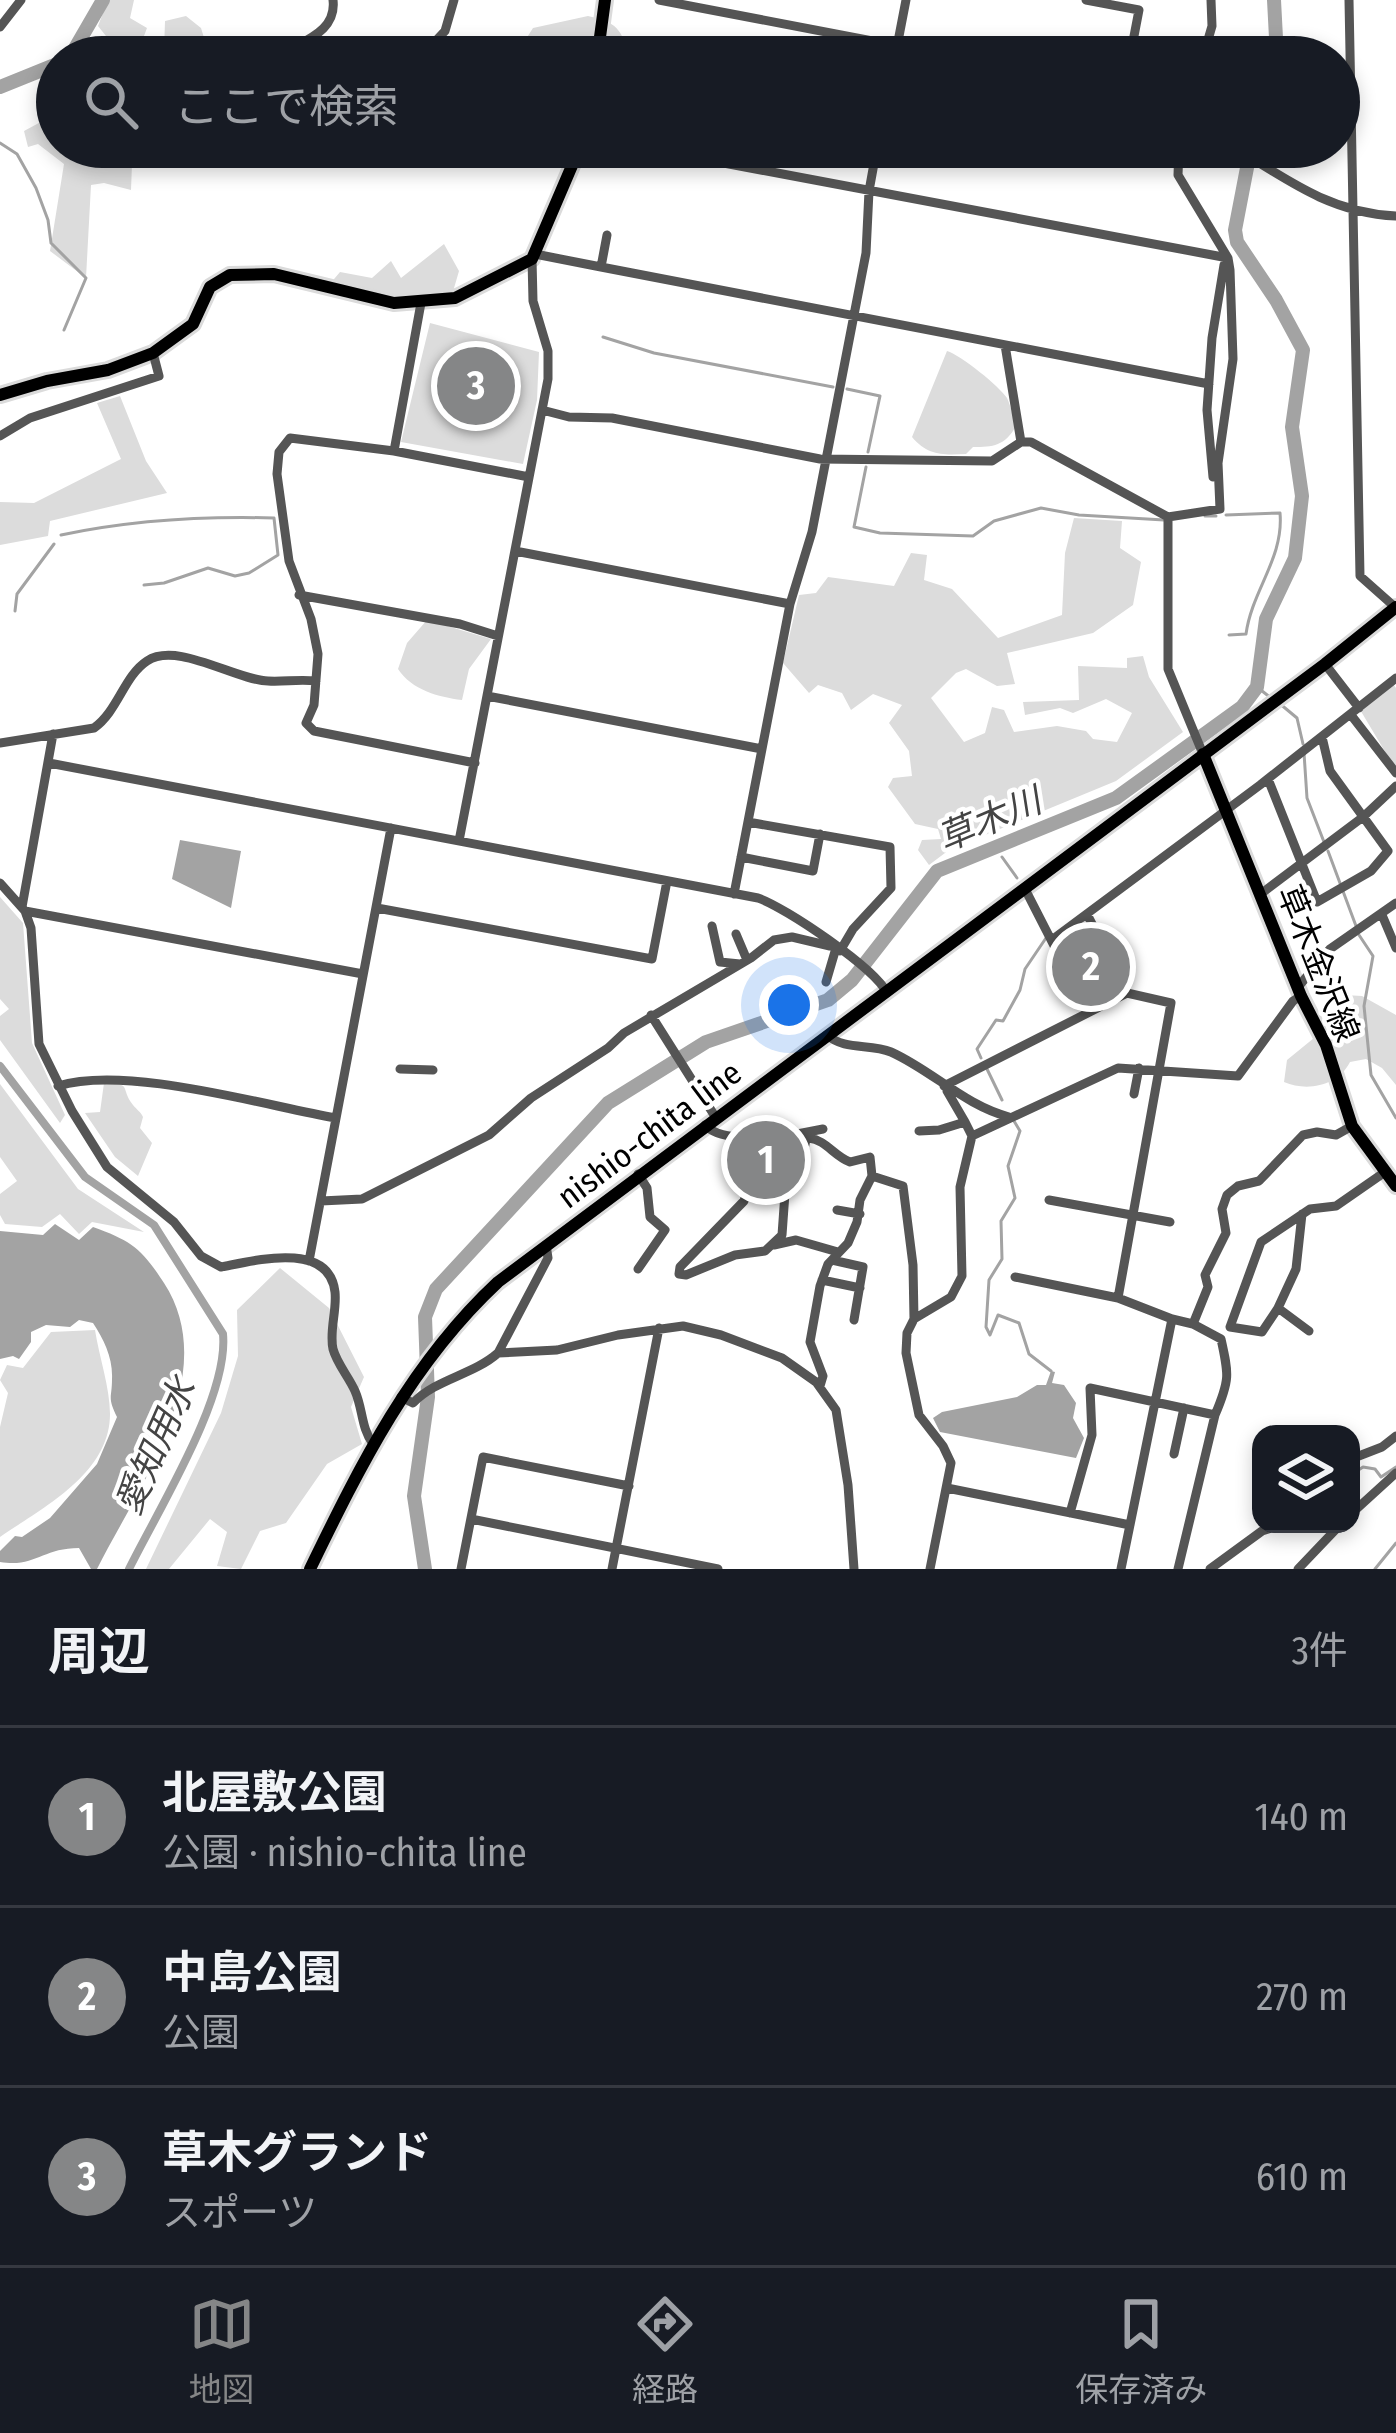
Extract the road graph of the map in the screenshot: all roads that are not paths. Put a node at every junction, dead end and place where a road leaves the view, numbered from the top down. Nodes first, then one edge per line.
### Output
1 (21, 0) edge
2 (333, 0) edge
3 (454, 0) edge
4 (605, 0) edge
5 (659, 0) edge
6 (906, 0) edge
7 (1086, 0) edge
8 (1211, 0) edge
9 (1349, 0) edge
10 (0, 27) edge
11 (312, 36) edge
12 (440, 36) edge
13 (600, 36) edge
14 (826, 36) edge
15 (899, 36) edge
16 (1134, 36) edge
17 (1209, 36) edge
18 (1350, 36) edge
19 (571, 168) edge
20 (749, 168) edge
21 (874, 168) edge
22 (1178, 168) edge
23 (1267, 168) edge
24 (1352, 168) edge
25 (869, 191) junction
26 (1353, 212) junction
27 (1396, 216) edge
28 (607, 235) dead end
29 (533, 256) junction
30 (1228, 258) junction
31 (602, 267) junction
32 (421, 303) junction
33 (854, 315) junction
34 (1005, 345) junction
35 (153, 353) junction
36 (1209, 383) junction
37 (0, 394) edge
38 (542, 410) junction
39 (0, 436) edge
40 (1021, 442) junction
41 (394, 451) junction
42 (826, 459) junction
43 (529, 477) junction
44 (1217, 499) junction
45 (1168, 518) junction
46 (514, 551) junction
47 (299, 595) junction
48 (790, 604) junction
49 (1394, 606) edge
50 (498, 637) junction
51 (1325, 664) junction
52 (1396, 678) edge
53 (316, 681) junction
54 (487, 696) junction
55 (1355, 711) junction
56 (53, 734) junction
57 (1322, 737) junction
58 (0, 743) edge
59 (1199, 744) junction
60 (762, 749) junction
61 (50, 763) junction
62 (475, 763) junction
63 (1396, 772) edge
64 (1268, 779) junction
65 (1396, 786) edge
66 (1226, 809) junction
67 (1363, 818) junction
68 (748, 822) junction
69 (391, 827) junction
70 (820, 834) junction
71 (459, 841) junction
72 (741, 857) junction
73 (1301, 864) junction
74 (667, 881) junction
75 (0, 883) edge
76 (1025, 890) junction
77 (1262, 893) junction
78 (734, 894) junction
79 (1396, 903) edge
80 (377, 908) junction
81 (24, 909) junction
82 (1088, 914) junction
83 (1382, 916) junction
84 (712, 926) dead end
85 (736, 934) dead end
86 (1053, 939) junction
87 (837, 948) junction
88 (1396, 948) edge
89 (743, 962) junction
90 (363, 974) junction
91 (826, 982) dead end
92 (1300, 992) junction
93 (886, 993) junction
94 (1127, 993) junction
95 (1088, 1012) junction
96 (651, 1015) junction
97 (827, 1035) junction
98 (1139, 1068) junction
99 (400, 1069) dead end
100 (1157, 1069) junction
101 (433, 1070) dead end
102 (58, 1086) junction
103 (946, 1087) junction
104 (1134, 1094) dead end
105 (1009, 1117) junction
106 (336, 1118) junction
107 (711, 1122) junction
108 (965, 1122) junction
109 (1352, 1126) junction
110 (823, 1129) dead end
111 (919, 1131) dead end
112 (972, 1136) junction
113 (806, 1138) junction
114 (763, 1139) junction
115 (782, 1140) junction
116 (801, 1166) dead end
117 (751, 1171) junction
118 (1385, 1172) junction
119 (638, 1174) junction
120 (872, 1176) junction
121 (1396, 1186) edge
122 (321, 1201) junction
123 (1049, 1201) dead end
124 (838, 1210) dead end
125 (860, 1214) junction
126 (1302, 1214) junction
127 (1132, 1216) junction
128 (1169, 1222) dead end
129 (772, 1244) junction
130 (546, 1245) junction
131 (835, 1256) junction
132 (309, 1261) junction
133 (638, 1269) dead end
134 (1015, 1277) dead end
135 (822, 1280) junction
136 (860, 1288) junction
137 (1118, 1298) junction
138 (1278, 1308) junction
139 (854, 1319) dead end
140 (914, 1319) junction
141 (1172, 1319) junction
142 (1193, 1324) junction
143 (659, 1328) junction
144 (1310, 1331) dead end
145 (497, 1353) junction
146 (820, 1386) junction
147 (400, 1396) junction
148 (1155, 1402) junction
149 (1184, 1408) junction
150 (1215, 1415) junction
151 (1396, 1436) edge
152 (373, 1444) junction
153 (1174, 1454) dead end
154 (1360, 1456) edge
155 (1396, 1473) edge
156 (629, 1486) junction
157 (947, 1488) junction
158 (1360, 1506) edge
159 (1070, 1513) junction
160 (471, 1519) junction
161 (1130, 1525) junction
162 (1259, 1533) edge
163 (1332, 1533) edge
164 (616, 1549) junction
165 (310, 1569) edge
166 (461, 1569) edge
167 (611, 1569) edge
168 (718, 1569) edge
169 (854, 1569) edge
170 (930, 1569) edge
171 (1120, 1569) edge
172 (1178, 1569) edge
173 (1210, 1569) edge
174 (1298, 1569) edge

1 - 10 street
2 - 11 street
3 - 12 street
4 - 13 main road
5 - 14 street
6 - 15 street
7 - 16 street
8 - 17 street
9 - 18 street
19 - 29 main road
20 - 25 street
21 - 25 street
22 - 30 street
23 - 26 street
24 - 26 street
25 - 30 street
25 - 33 street
26 - 27 street
26 - 49 street
28 - 31 street
29 - 31 street
29 - 32 main road
29 - 38 street
30 - 36 street
30 - 44 street
31 - 33 street
32 - 35 main road
32 - 41 street
33 - 34 street
33 - 42 street
34 - 36 street
34 - 40 street
35 - 37 main road
35 - 39 street
36 - 44 street
38 - 42 street
38 - 43 street
40 - 42 street
40 - 45 street
41 - 43 street
41 - 47 street
42 - 48 street
43 - 46 street
44 - 45 street
45 - 59 street
46 - 48 street
46 - 50 street
47 - 50 street
47 - 53 street
48 - 60 street
49 - 51 main road, nishio-chita line
50 - 54 street
51 - 55 street
51 - 59 main road, nishio-chita line
52 - 55 street
53 - 56 street
53 - 62 street
54 - 60 street
54 - 62 street
55 - 57 street
55 - 63 street
56 - 58 street
56 - 61 street
57 - 64 street
57 - 67 street
59 - 66 main road, 草木金沢線
59 - 76 main road, nishio-chita line
60 - 68 street
61 - 69 street
61 - 81 street
62 - 71 street
64 - 66 street
64 - 73 street
65 - 67 street
66 - 77 main road, 草木金沢線
66 - 82 street
67 - 73 street
67 - 73 street
68 - 70 street
68 - 72 street
69 - 71 street
69 - 80 street
70 - 72 street
70 - 87 street
71 - 74 street
72 - 78 street
73 - 77 street
74 - 78 street
74 - 80 street
75 - 81 street
76 - 86 street
76 - 93 main road, nishio-chita line
77 - 92 main road, 草木金沢線
78 - 87 street
79 - 83 street
80 - 90 street
81 - 90 street
81 - 102 street
82 - 86 street
82 - 94 street
83 - 88 street
83 - 92 street
84 - 89 street
85 - 89 street
86 - 95 street
87 - 89 street
87 - 91 street
87 - 93 street
89 - 96 street
90 - 106 street
92 - 100 street
92 - 109 main road, 草木金沢線
93 - 97 main road, nishio-chita line
94 - 95 street
94 - 100 street
95 - 103 street
96 - 107 street
96 - 122 street
97 - 103 street
97 - 107 main road, nishio-chita line
98 - 100 street
98 - 104 street
98 - 105 street
99 - 101 street
100 - 127 street
102 - 106 street
102 - 132 street
103 - 105 street
103 - 108 street
105 - 112 street
106 - 122 street
107 - 114 street
107 - 119 main road, nishio-chita line
108 - 111 street
108 - 112 street
109 - 118 main road, 草木金沢線
109 - 142 street
110 - 115 street
112 - 140 street
113 - 115 street
113 - 116 street
113 - 120 street
114 - 115 street
114 - 117 street
117 - 129 street
117 - 129 street
118 - 121 main road, 草木金沢線
118 - 126 street
119 - 130 main road, nishio-chita line
119 - 133 street
120 - 125 street
120 - 140 street
122 - 132 street
123 - 127 street
124 - 125 street
125 - 131 street
126 - 138 street
126 - 138 street
127 - 128 street
127 - 137 street
129 - 131 street
130 - 145 street
130 - 147 main road, nishio-chita line
131 - 135 street
131 - 136 street
132 - 152 street
134 - 137 street
135 - 136 street
135 - 146 street
136 - 139 street
137 - 141 street
138 - 144 street
140 - 157 street
141 - 142 street
141 - 148 street
142 - 150 street
143 - 145 street
143 - 146 street
143 - 156 street
145 - 147 street
146 - 169 street
147 - 152 main road, nishio-chita line
148 - 149 street
148 - 159 street
148 - 161 street
149 - 150 street
149 - 153 street
150 - 172 street
151 - 154 street
152 - 165 main road, nishio-chita line
155 - 158 street
156 - 160 street
156 - 164 street
157 - 159 street
157 - 170 street
159 - 161 street
160 - 164 street
160 - 166 street
161 - 171 street
162 - 173 street
163 - 174 street
164 - 167 street
164 - 168 street

